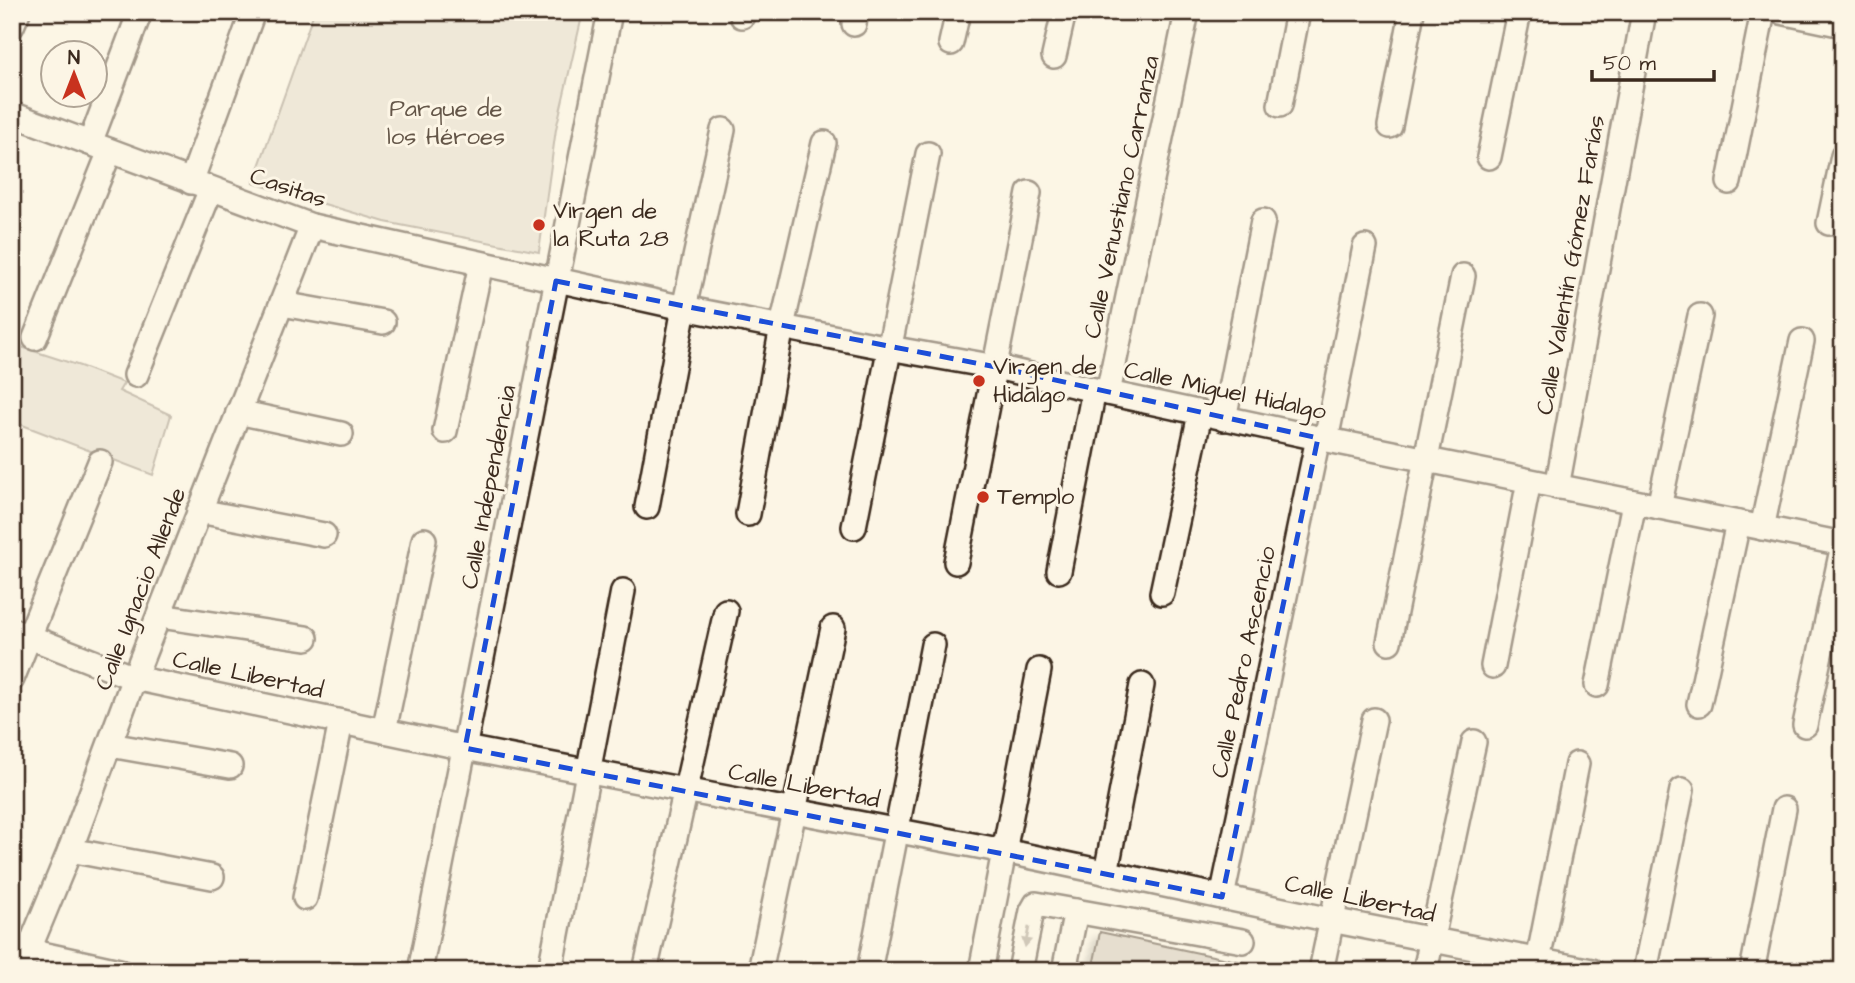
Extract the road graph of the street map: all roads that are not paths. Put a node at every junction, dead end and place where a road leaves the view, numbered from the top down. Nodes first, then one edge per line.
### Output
1 (18, 12) edge
2 (140, 12) edge
3 (253, 12) edge
4 (610, 12) edge
5 (958, 12) edge
6 (1064, 12) edge
7 (1187, 12) edge
8 (1298, 12) edge
9 (1412, 12) edge
10 (1519, 12) edge
11 (1644, 12) edge
12 (1763, 12) edge
13 (1781, 12) edge
14 (1843, 25) edge
15 (12, 26) edge
16 (951, 43) dead end
17 (1055, 56) dead end
18 (1280, 105) dead end
19 (12, 114) edge
20 (1390, 126) dead end
21 (723, 130) dead end
22 (824, 143) dead end
23 (100, 147) junction
24 (928, 154) dead end
25 (1843, 156) edge
26 (1489, 157) dead end
27 (1729, 182) dead end
28 (201, 185) junction
29 (1029, 193) dead end
30 (1263, 221) dead end
31 (1829, 223) dead end
32 (312, 226) junction
33 (1365, 247) dead end
34 (481, 264) junction
35 (1464, 276) dead end
36 (556, 281) junction
37 (282, 304) junction
38 (684, 308) junction
39 (1700, 316) dead end
40 (383, 322) dead end
41 (782, 326) junction
42 (35, 338) dead end
43 (1802, 341) dead end
44 (889, 348) junction
45 (996, 367) junction
46 (136, 375) dead end
47 (1101, 392) junction
48 (238, 412) junction
49 (1200, 414) junction
50 (1224, 419) junction
51 (445, 431) dead end
52 (341, 434) dead end
53 (1322, 439) junction
54 (1426, 460) junction
55 (100, 462) dead end
56 (1529, 481) junction
57 (1557, 487) junction
58 (1634, 503) junction
59 (647, 507) dead end
60 (1659, 507) junction
61 (199, 511) junction
62 (748, 514) dead end
63 (1738, 523) junction
64 (854, 527) dead end
65 (1762, 528) junction
66 (324, 535) dead end
67 (424, 540) dead end
68 (1843, 545) edge
69 (956, 562) dead end
70 (1059, 571) dead end
71 (623, 591) dead end
72 (1162, 593) dead end
73 (726, 611) dead end
74 (160, 617) junction
75 (833, 628) dead end
76 (21, 633) edge
77 (306, 638) dead end
78 (1389, 642) dead end
79 (933, 646) dead end
80 (1493, 666) dead end
81 (1038, 670) dead end
82 (134, 677) junction
83 (12, 679) edge
84 (1142, 685) dead end
85 (1597, 685) dead end
86 (1699, 704) dead end
87 (1374, 720) dead end
88 (341, 722) junction
89 (1805, 725) dead end
90 (384, 731) junction
91 (1474, 742) dead end
92 (110, 744) junction
93 (465, 748) junction
94 (1577, 764) dead end
95 (230, 766) dead end
96 (589, 772) junction
97 (1682, 790) dead end
98 (686, 791) junction
99 (1784, 809) dead end
100 (795, 811) junction
101 (897, 831) junction
102 (70, 849) junction
103 (1004, 851) junction
104 (1106, 873) junction
105 (212, 877) dead end
106 (1222, 897) junction
107 (305, 898) dead end
108 (1076, 911) junction
109 (1331, 920) junction
110 (1431, 940) junction
111 (1242, 941) dead end
112 (551, 960) dead end
113 (24, 961) edge
114 (1537, 966) edge
115 (120, 971) edge
116 (420, 971) edge
117 (645, 971) edge
118 (760, 971) edge
119 (869, 971) edge
120 (981, 971) edge
121 (1020, 971) edge
122 (1064, 971) edge
123 (1321, 971) edge
124 (1425, 971) edge
125 (1592, 971) edge
126 (1645, 971) edge
127 (1752, 971) edge

1 - 15 street
2 - 23 street
3 - 28 street
4 - 36 street, Calle Independencia
5 - 16 street
6 - 17 street
7 - 47 street, Calle Venustiano Carranza
8 - 18 street
9 - 20 street
10 - 26 street
11 - 57 street, Calle Valentín Gómez Farías
12 - 27 street
13 - 14 street
19 - 23 street, Casitas
21 - 38 street
22 - 41 street
23 - 28 street, Casitas
23 - 42 street
24 - 44 street
25 - 31 street
28 - 32 street, Casitas
28 - 46 street
29 - 45 street
30 - 50 street
32 - 34 street, Casitas
32 - 37 street, Calle Ignacio Allende
33 - 53 street, Calle Pedro Ascencio
34 - 36 street, Casitas
34 - 51 street
35 - 54 street
36 - 38 street, Calle Miguel Hidalgo
36 - 93 street, Calle Independencia
37 - 40 street
37 - 48 street, Calle Ignacio Allende
38 - 41 street, Calle Miguel Hidalgo
38 - 59 street
39 - 60 street
41 - 44 street, Calle Miguel Hidalgo
41 - 62 street
43 - 65 street
44 - 45 street, Calle Miguel Hidalgo
44 - 64 street
45 - 47 street, Calle Miguel Hidalgo
45 - 69 street
47 - 49 street, Calle Miguel Hidalgo
47 - 70 street, Calle Venustiano Carranza
48 - 52 street
48 - 61 street, Calle Ignacio Allende
49 - 50 street, Calle Miguel Hidalgo
49 - 72 street
50 - 53 street, Calle Miguel Hidalgo
53 - 54 street, Calle Miguel Hidalgo
53 - 106 street, Calle Pedro Ascencio
54 - 56 street, Calle Miguel Hidalgo
54 - 78 street
55 - 76 street
56 - 57 street, Calle Miguel Hidalgo
56 - 80 street
57 - 58 street, Calle Miguel Hidalgo
58 - 60 street, Calle Miguel Hidalgo
58 - 85 street
60 - 63 street, Calle Miguel Hidalgo
61 - 66 street
61 - 74 street, Calle Ignacio Allende
63 - 65 street, Calle Miguel Hidalgo
63 - 86 street
65 - 68 street, Calle Miguel Hidalgo
67 - 90 street
68 - 89 street
71 - 96 street
73 - 98 street
74 - 77 street
74 - 82 street, Calle Ignacio Allende
75 - 100 street
76 - 82 street, Calle Libertad
76 - 83 street
79 - 101 street
81 - 103 street
82 - 88 street, Calle Libertad
82 - 92 street, Calle Ignacio Allende
84 - 104 street
87 - 109 street
88 - 90 street, Calle Libertad
88 - 107 street
90 - 93 street, Calle Libertad
91 - 110 street
92 - 95 street
92 - 102 street, Calle Ignacio Allende
93 - 96 street, Calle Libertad
93 - 116 street, Calle Independencia
94 - 114 street
96 - 98 street, Calle Libertad
96 - 112 street
97 - 126 street
98 - 100 street, Calle Libertad
98 - 117 street
99 - 127 street
100 - 101 street, Calle Libertad
100 - 118 street
101 - 103 street, Calle Libertad
101 - 119 street
102 - 105 street
102 - 113 street, Calle Ignacio Allende
103 - 104 street, Calle Libertad
103 - 120 street
104 - 106 street, Calle Libertad
106 - 109 street, Calle Libertad
108 - 111 street
108 -> 121 street
108 - 122 street
109 - 110 street, Calle Libertad
109 - 123 street
110 - 114 street, Calle Libertad
110 - 124 street
113 - 115 street
114 - 125 street, Calle Libertad

